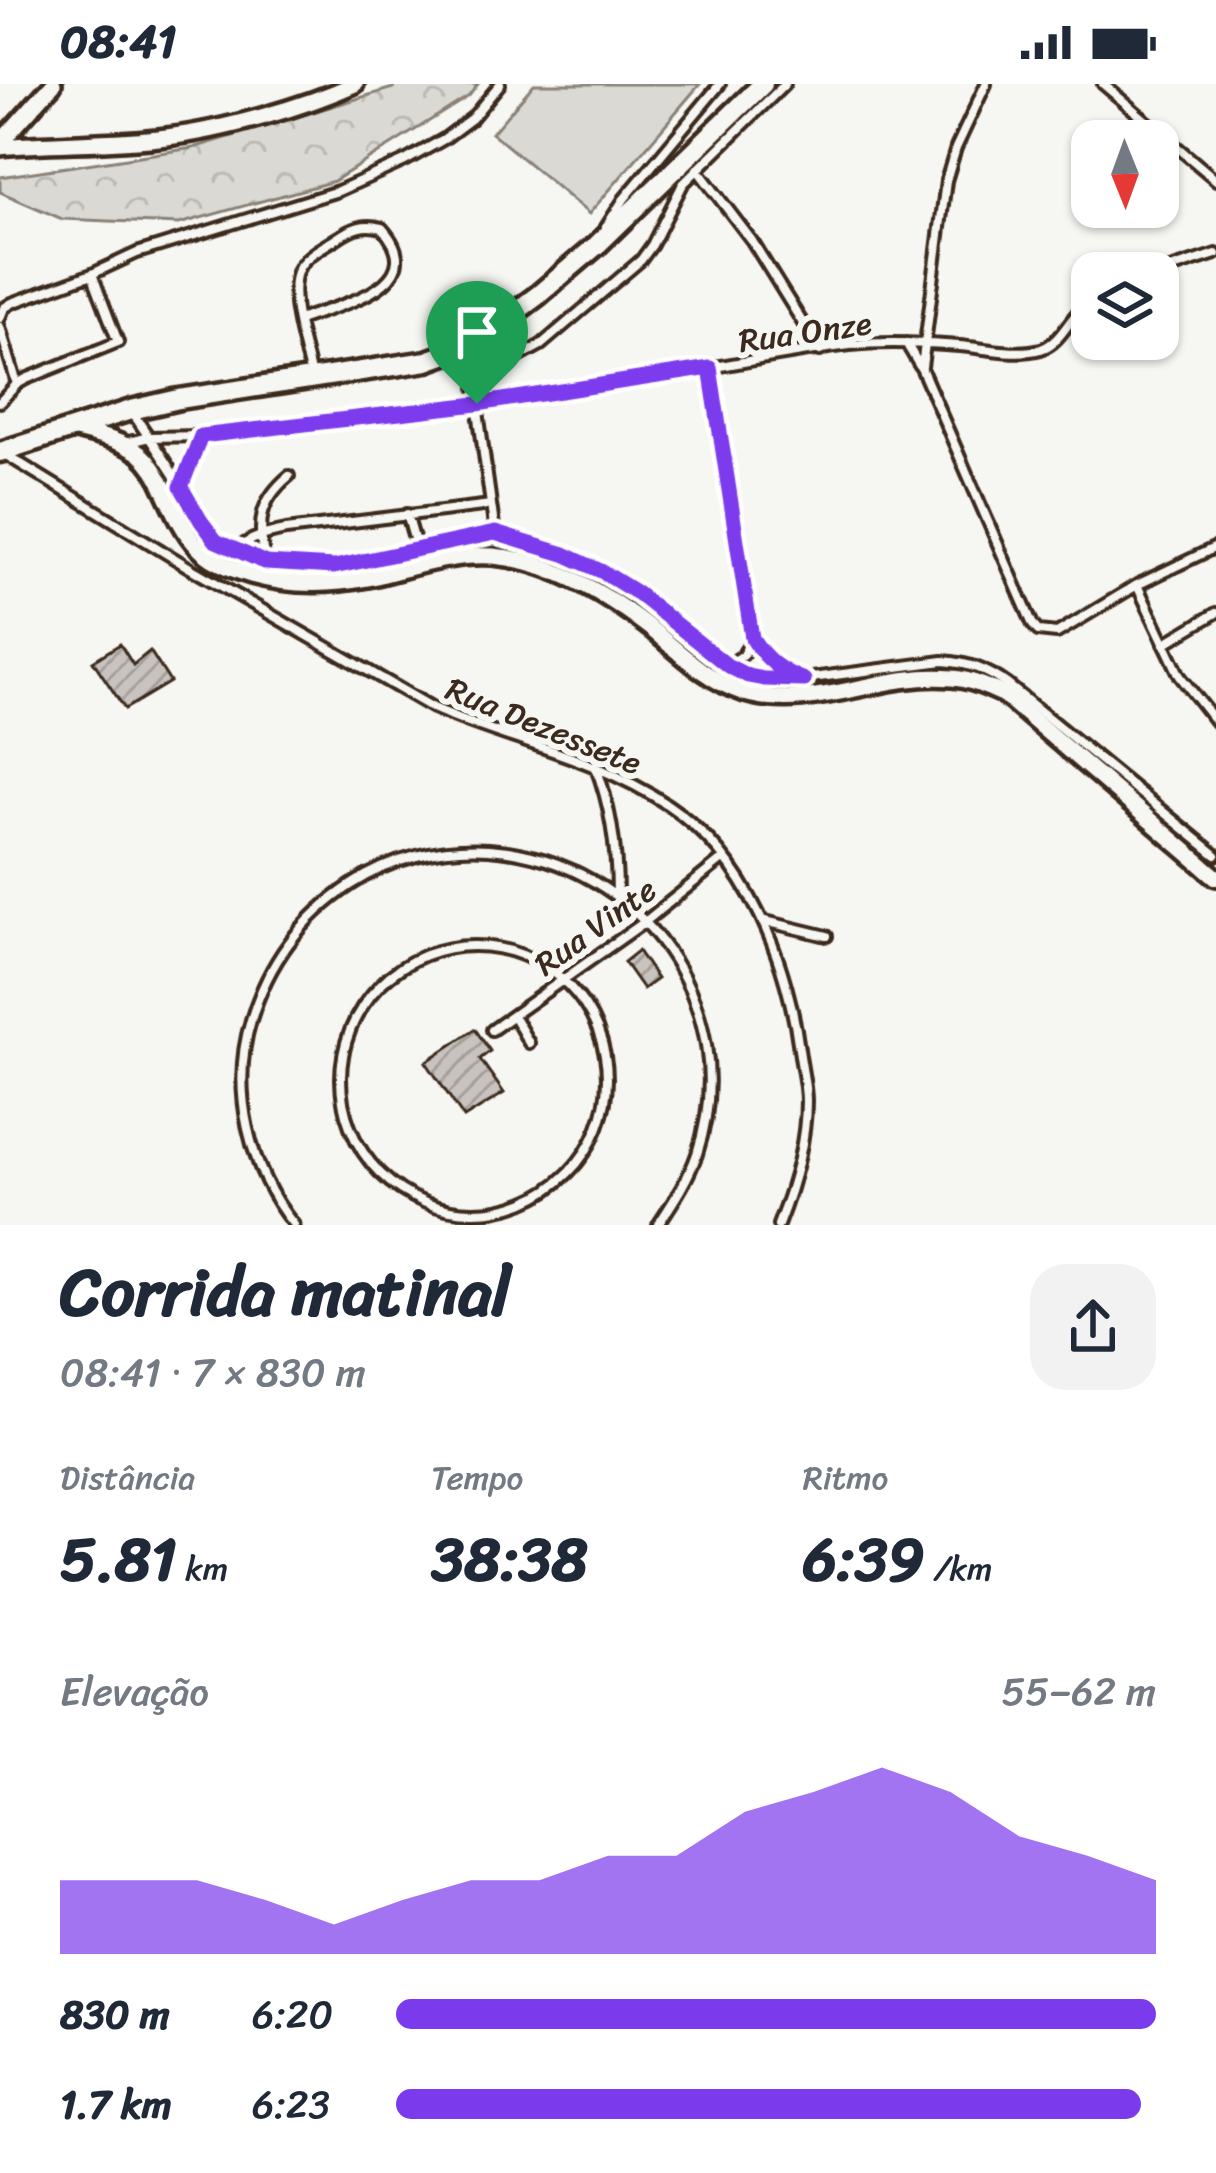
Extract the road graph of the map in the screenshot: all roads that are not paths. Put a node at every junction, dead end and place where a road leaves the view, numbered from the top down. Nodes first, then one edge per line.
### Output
1 (53, 84) edge
2 (356, 84) edge
3 (500, 84) edge
4 (720, 84) edge
5 (763, 84) edge
6 (785, 84) edge
7 (986, 84) edge
8 (1103, 84) edge
9 (0, 146) edge
10 (697, 169) junction
11 (1216, 180) edge
12 (597, 244) junction
13 (1216, 254) edge
14 (1179, 266) edge
15 (92, 274) junction
16 (1071, 318) edge
17 (299, 320) junction
18 (0, 323) edge
19 (2, 342) edge
20 (906, 343) junction
21 (927, 343) junction
22 (820, 351) junction
23 (710, 368) junction
24 (922, 370) junction
25 (311, 379) junction
26 (16, 384) junction
27 (0, 403) edge
28 (477, 404) junction
29 (131, 410) junction
30 (72, 429) junction
31 (201, 436) junction
32 (149, 437) junction
33 (122, 445) junction
34 (1, 452) edge
35 (289, 476) dead end
36 (181, 487) junction
37 (491, 505) junction
38 (407, 514) junction
39 (495, 533) junction
40 (260, 536) junction
41 (1216, 547) edge
42 (418, 549) junction
43 (234, 551) junction
44 (266, 563) junction
45 (1137, 585) junction
46 (1216, 613) edge
47 (752, 638) junction
48 (1164, 644) junction
49 (728, 666) junction
50 (804, 680) junction
51 (1216, 722) edge
52 (594, 764) junction
53 (1216, 855) edge
54 (724, 858) junction
55 (1216, 877) edge
56 (617, 896) junction
57 (646, 921) junction
58 (765, 921) junction
59 (827, 936) dead end
60 (563, 979) junction
61 (513, 1016) junction
62 (492, 1030) dead end
63 (529, 1042) dead end
64 (294, 1225) edge
65 (658, 1225) edge
66 (778, 1225) edge

1 - 9 street
2 - 9 street
3 - 15 lane
4 - 12 lane
5 - 12 street
6 - 10 lane
7 - 21 lane
8 - 11 lane
10 - 22 lane
10 - 28 lane
12 - 25 street
13 - 14 lane
15 - 18 lane
15 - 26 lane
16 - 21 lane, Rua Onze
17 - 17 lane
17 - 25 lane
18 - 19 lane
19 - 26 lane
20 - 21 lane, Rua Onze
20 - 22 lane, Rua Onze
20 - 24 lane
21 - 24 lane
22 - 23 lane, Rua Onze
23 - 28 lane, Rua Onze
23 - 47 lane
24 - 45 lane
25 - 29 street
26 - 27 lane
28 - 31 lane, Rua Onze
28 - 37 lane
29 - 30 street
29 - 32 lane
30 - 33 street
30 - 34 street
31 - 32 lane, Rua Onze
31 - 36 lane
32 - 33 lane, Rua Onze
32 - 36 lane
33 - 55 street
34 - 52 lane, Rua Dezessete
35 - 40 lane
36 - 43 lane
37 - 38 lane
37 - 39 lane
38 - 40 lane
38 - 42 lane
39 - 42 lane
39 - 49 lane
40 - 43 lane
40 - 44 lane
41 - 45 lane
42 - 44 lane
43 - 44 lane
45 - 48 lane
46 - 48 lane
47 - 49 lane
47 - 50 lane
48 - 51 lane
49 - 50 lane
50 - 53 lane
52 - 54 lane, Rua Dezessete
52 - 56 lane
54 - 57 lane, Rua Vinte
54 - 58 lane, Rua Dezessete
56 - 57 lane
56 - 64 lane
57 - 60 lane, Rua Vinte
57 - 65 lane
58 - 59 lane
58 - 66 lane, Rua Dezessete
60 - 60 lane
60 - 61 lane, Rua Vinte
61 - 62 lane, Rua Vinte
61 - 63 lane

